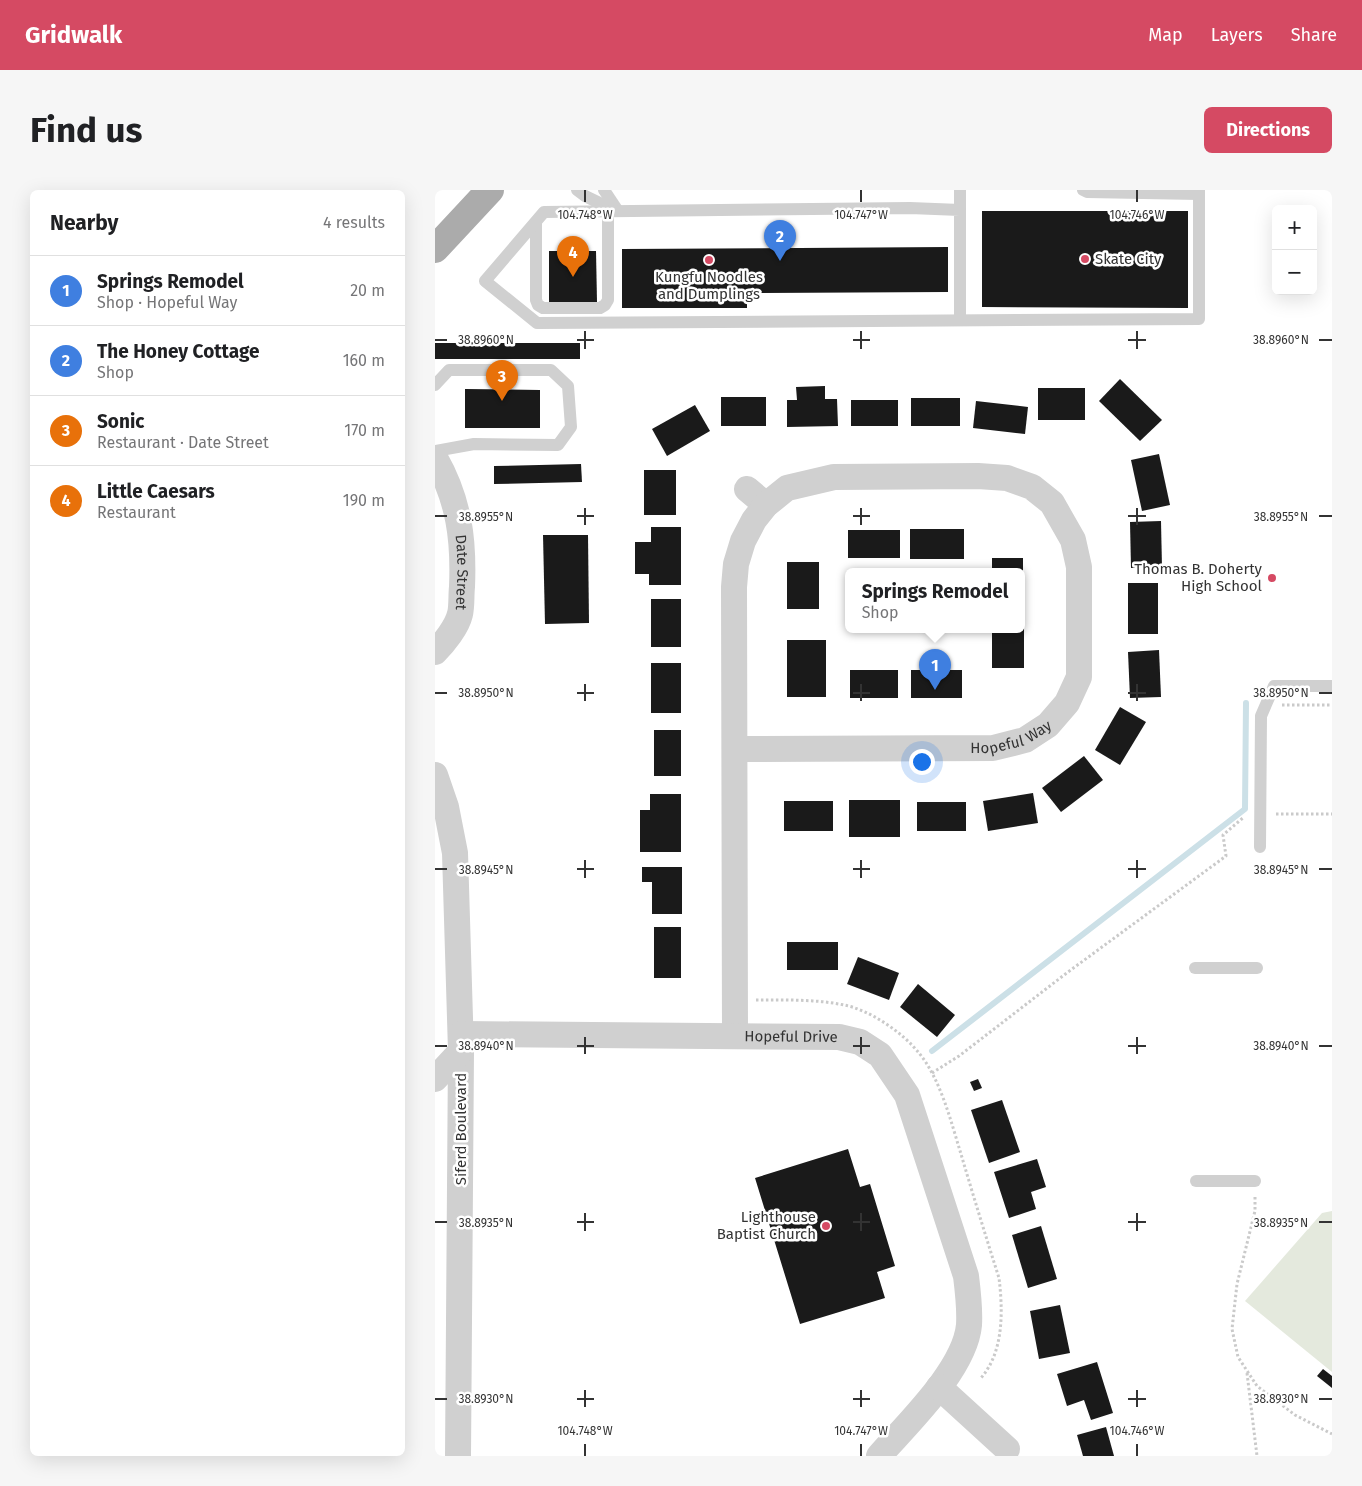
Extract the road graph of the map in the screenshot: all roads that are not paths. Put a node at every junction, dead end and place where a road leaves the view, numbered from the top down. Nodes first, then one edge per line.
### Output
1 (490, 190) edge
2 (577, 190) edge
3 (604, 190) edge
4 (960, 190) edge
5 (1083, 190) edge
6 (1199, 192) edge
7 (960, 210) junction
8 (613, 211) junction
9 (536, 222) junction
10 (435, 248) edge
11 (960, 320) junction
12 (435, 385) edge
13 (435, 451) edge
14 (435, 458) edge
15 (435, 652) edge
16 (1332, 686) edge
17 (735, 748) junction
18 (435, 775) edge
19 (1260, 847) dead end
20 (1195, 968) dead end
21 (1257, 968) dead end
22 (735, 1035) junction
23 (461, 1043) junction
24 (435, 1079) edge
25 (1196, 1180) dead end
26 (1255, 1181) road end
27 (939, 1387) junction
28 (1007, 1449) dead end
29 (458, 1456) edge
30 (879, 1456) edge

1 - 10 main road
2 - 8 lane
3 - 8 lane
4 - 7 lane
5 - 6 lane
6 - 11 lane
7 - 8 lane
7 - 11 lane
8 - 9 lane
8 - 9 lane
9 - 11 lane
12 - 13 lane
14 - 15 street, Date Street
16 - 19 lane
17 - 17 street, Hopeful Way
17 - 22 street, Hopeful Way
18 - 23 street, Siferd Boulevard
20 - 21 lane
22 - 23 street, Hopeful Drive
22 - 27 street, Hopeful Drive
23 - 24 street
23 - 29 street, Siferd Boulevard
25 - 26 lane
27 - 28 street
27 - 30 street, Hopeful Drive

